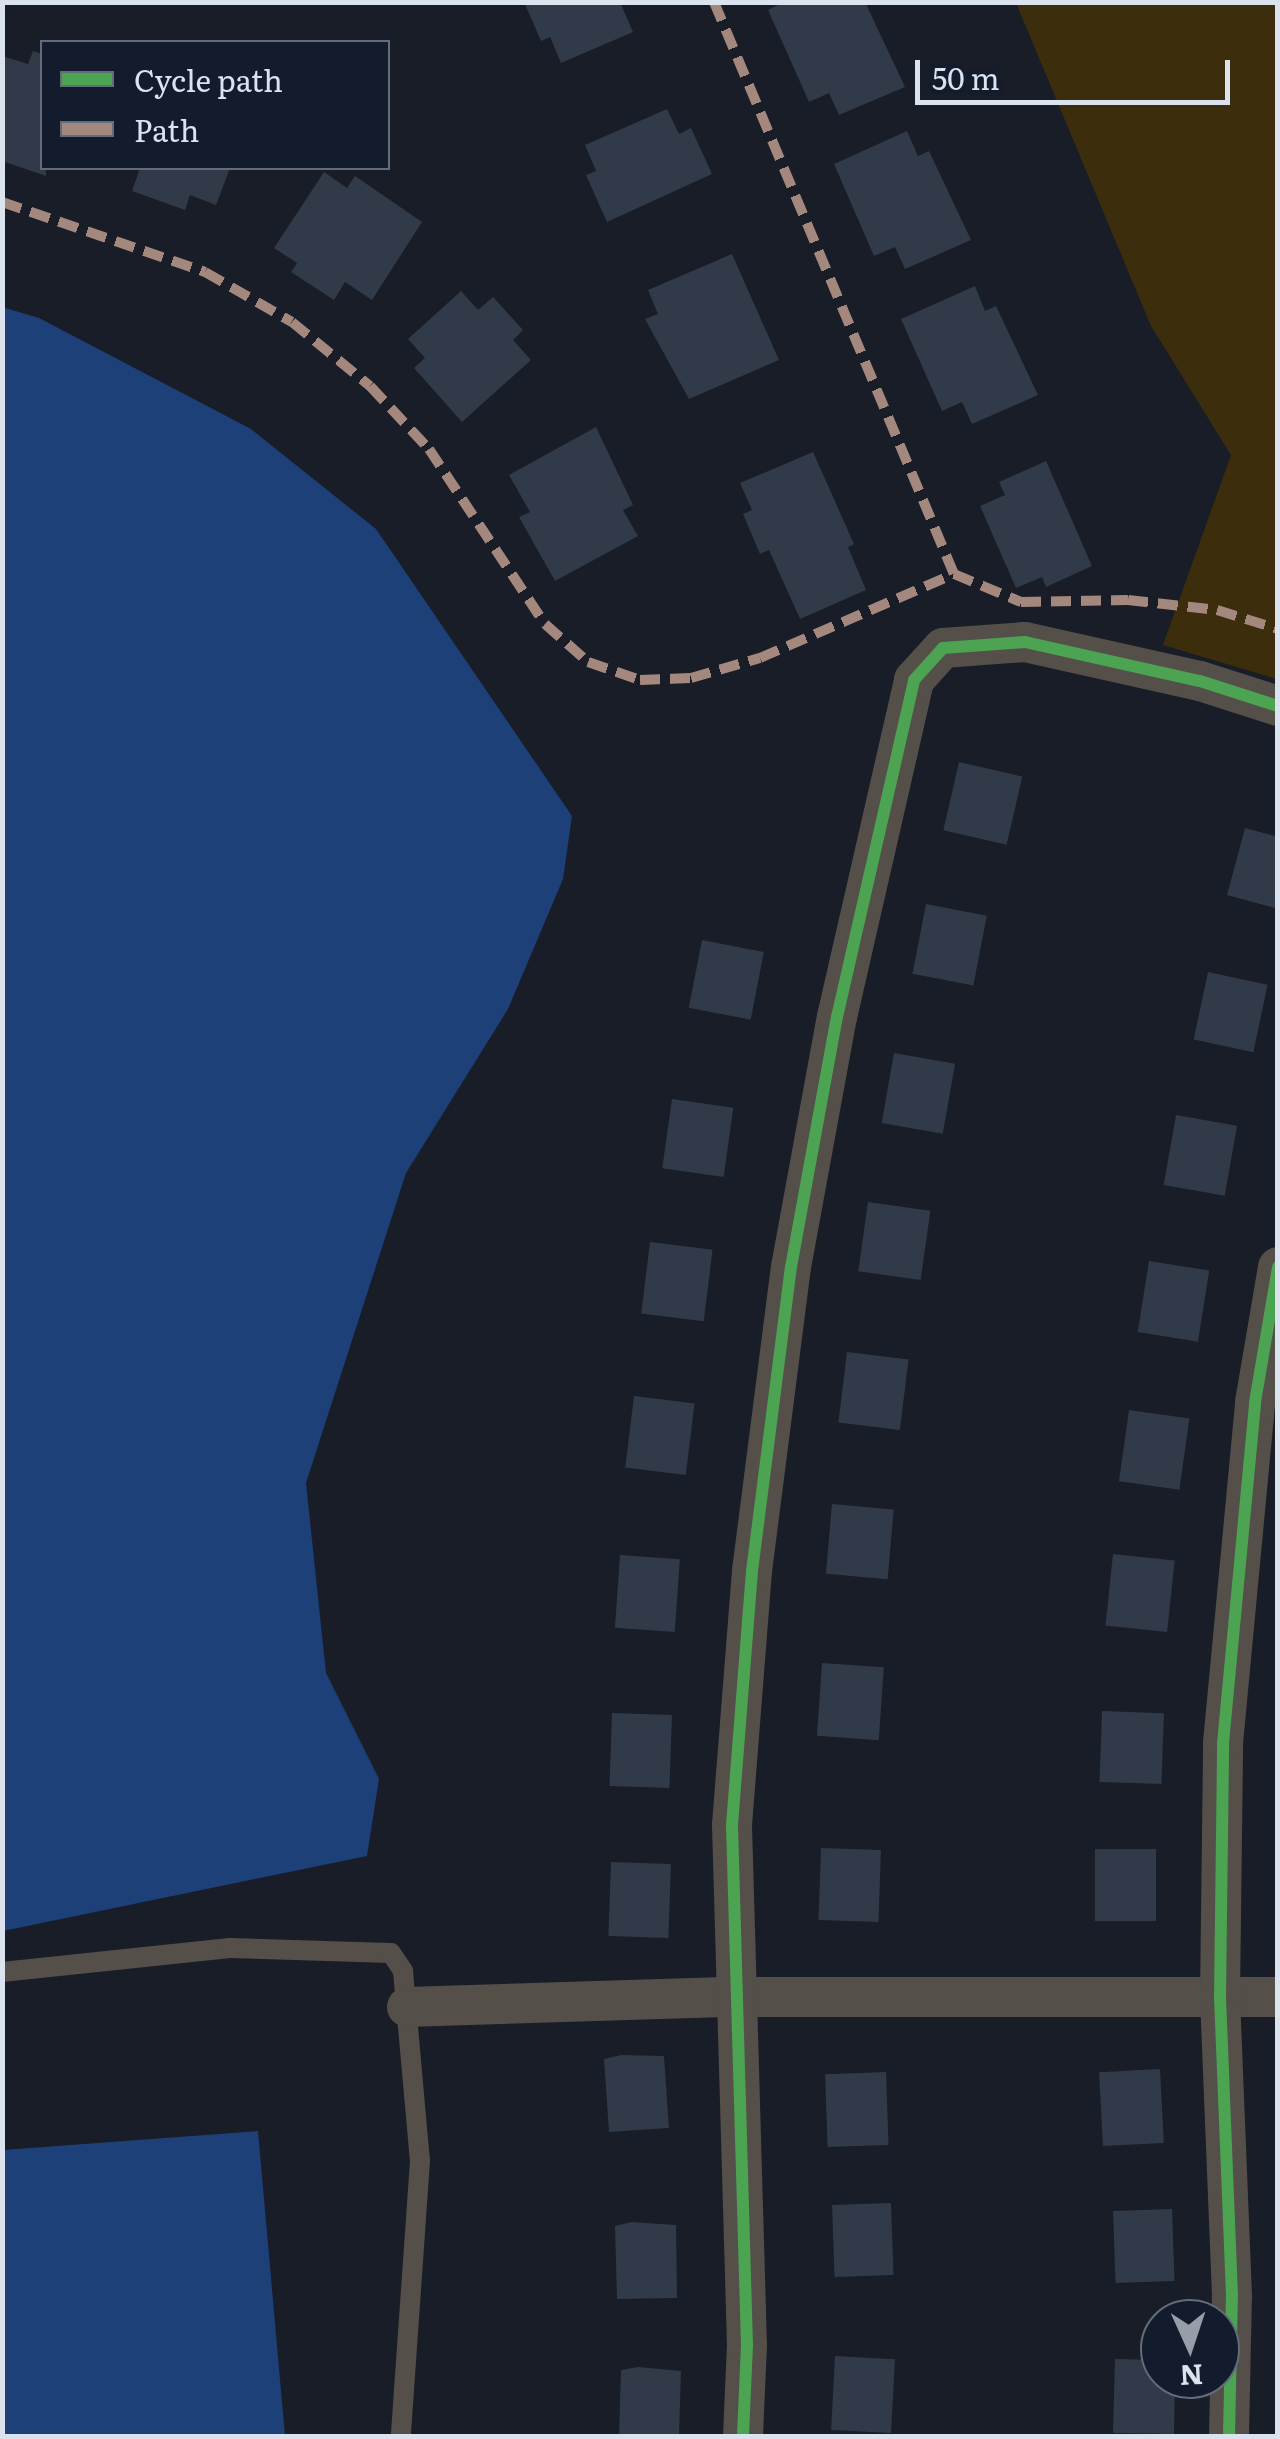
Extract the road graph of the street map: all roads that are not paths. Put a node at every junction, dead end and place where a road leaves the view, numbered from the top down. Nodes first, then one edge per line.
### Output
1 (1278, 706) edge
2 (1278, 1267) edge
3 (2, 1972) edge
4 (733, 1997) junction
5 (1278, 1997) edge
6 (1220, 1998) junction
7 (407, 2007) junction
8 (401, 2436) edge
9 (742, 2436) edge
10 (1229, 2436) edge

1 - 4 street
2 - 6 street
3 - 7 lane
4 - 6 street
4 - 7 street
4 - 9 street
5 - 6 street
6 - 10 street
7 - 8 lane

